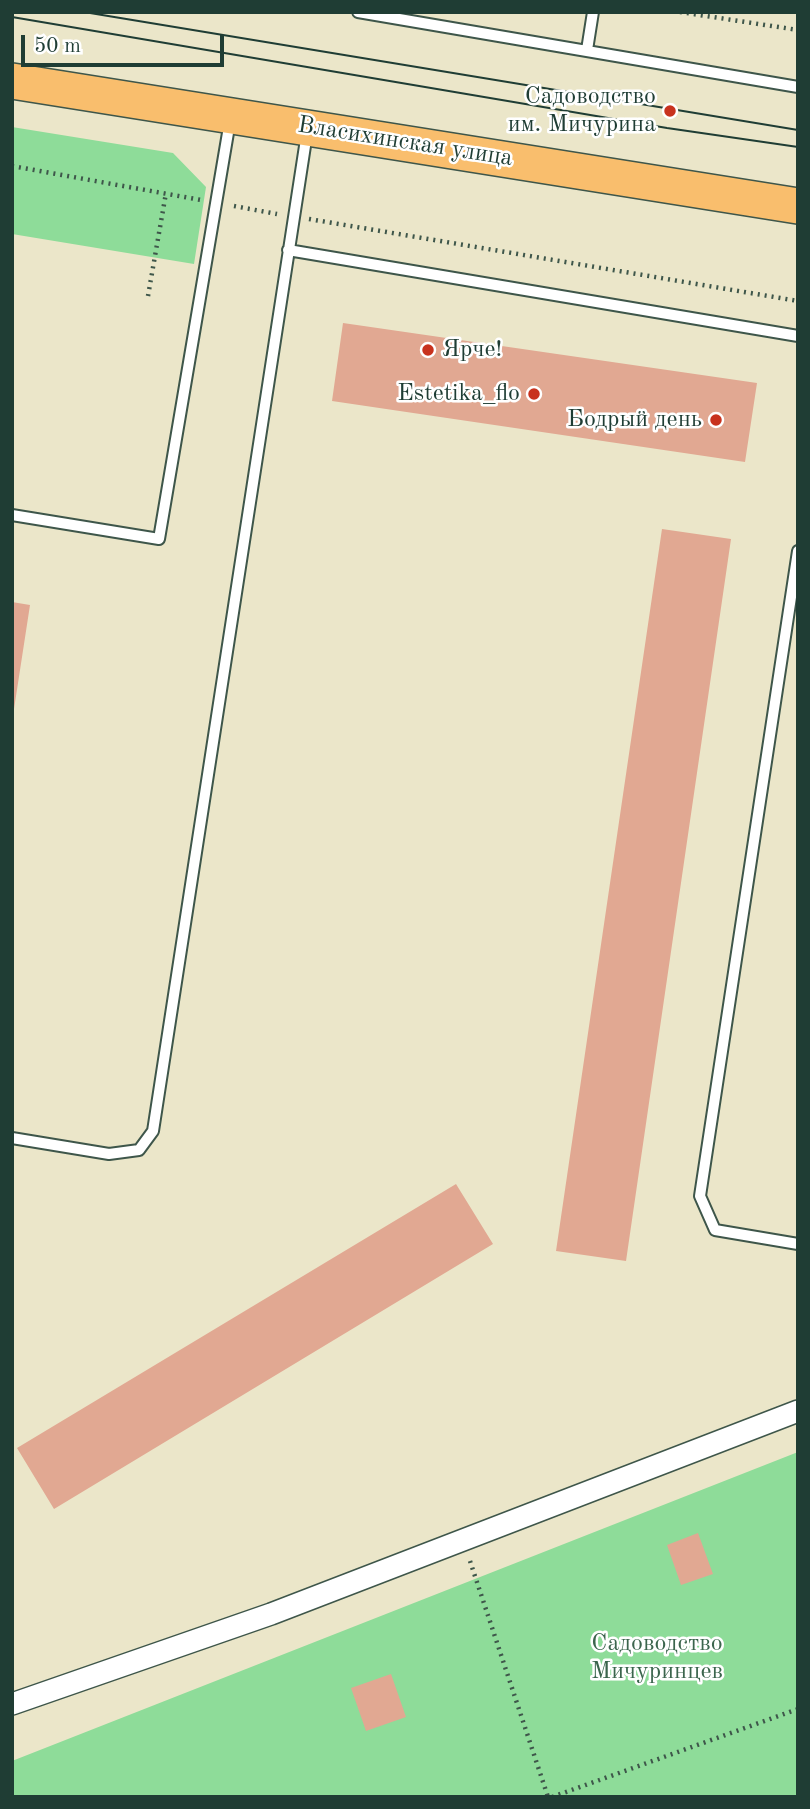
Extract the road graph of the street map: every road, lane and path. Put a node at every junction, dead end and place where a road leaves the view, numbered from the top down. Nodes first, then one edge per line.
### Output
1 (358, 12) edge
2 (593, 12) edge
3 (680, 12) edge
4 (798, 30) edge
5 (587, 50) junction
6 (12, 81) edge
7 (798, 87) edge
8 (231, 115) junction
9 (308, 127) junction
10 (12, 166) edge
11 (166, 193) junction
12 (216, 203) junction
13 (798, 206) edge
14 (293, 217) junction
15 (288, 250) junction
16 (148, 296) dead end
17 (798, 300) edge
18 (798, 336) edge
19 (12, 515) edge
20 (798, 551) edge
21 (12, 1138) edge
22 (798, 1244) edge
23 (798, 1411) edge
24 (463, 1540) junction
25 (12, 1704) edge
26 (798, 1709) edge
27 (550, 1797) edge

1 - 5 lane
2 - 5 lane
3 - 4 path
5 - 7 lane
6 - 8 highway, Власихинская улица
8 - 9 highway, Власихинская улица
8 - 12 lane
9 - 13 highway, Власихинская улица
9 - 14 lane
10 - 11 path
11 - 12 path
11 - 16 path
12 - 14 path
12 - 19 lane
14 - 15 lane
14 - 17 path
15 - 18 lane
15 - 21 lane
20 - 22 lane
23 - 24 street
24 - 25 street
24 - 27 path
26 - 27 path

